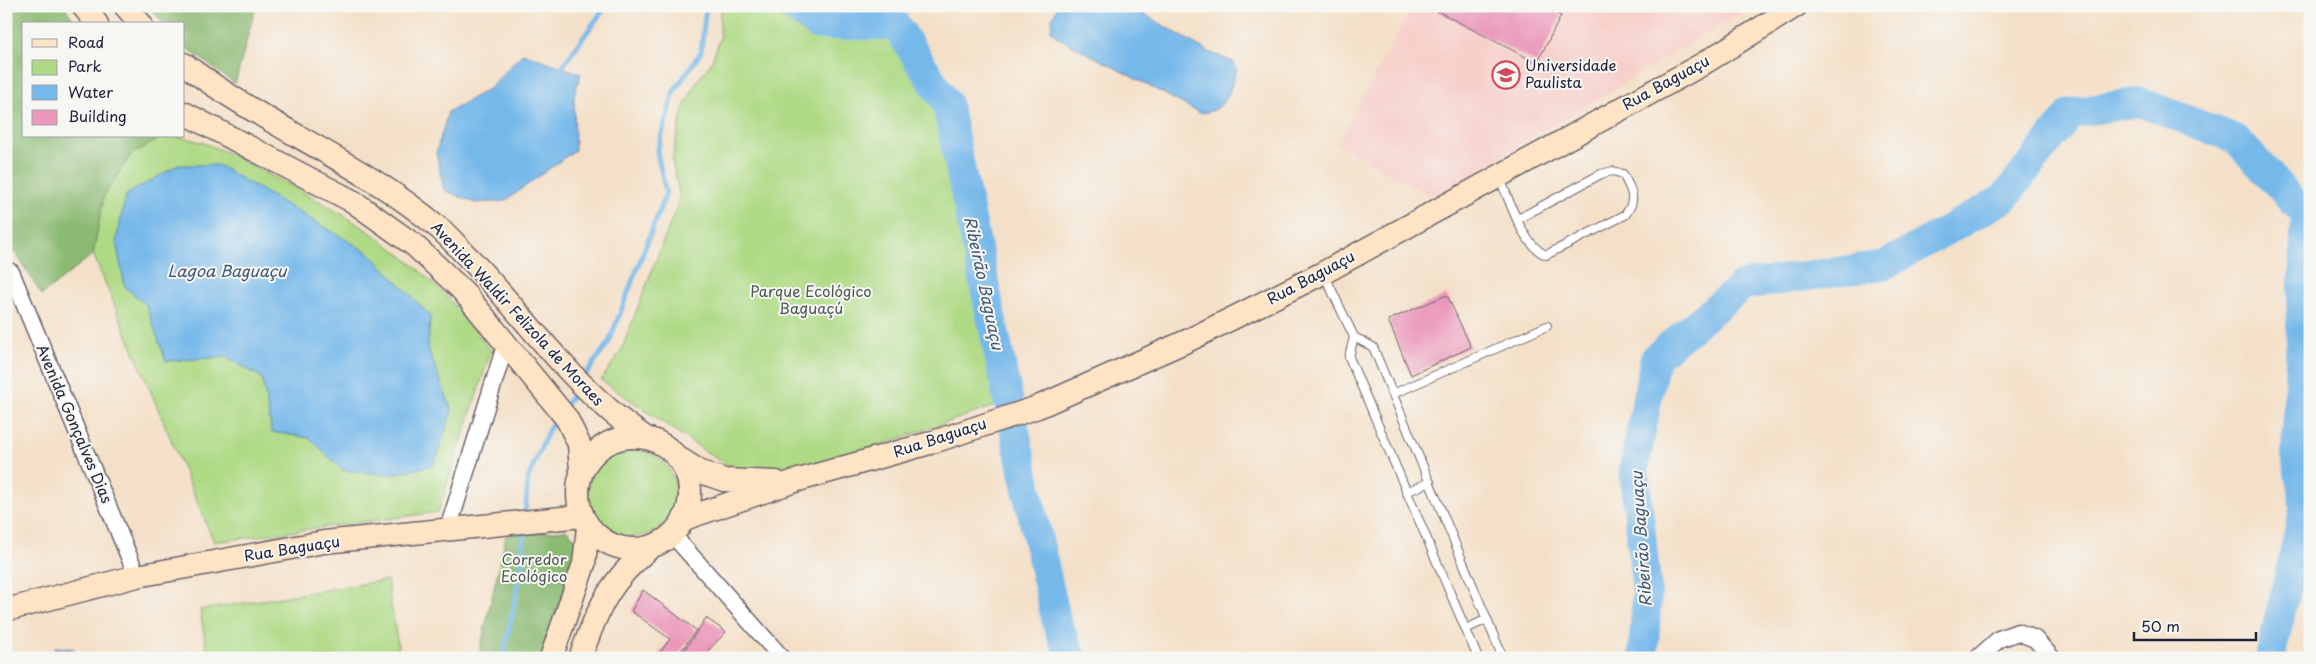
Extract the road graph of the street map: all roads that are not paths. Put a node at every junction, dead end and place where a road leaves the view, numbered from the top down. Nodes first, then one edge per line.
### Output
1 (83, 6) edge
2 (1796, 6) edge
3 (95, 22) edge
4 (185, 65) edge
5 (216, 89) junction
6 (189, 116) edge
7 (1498, 175) junction
8 (1518, 219) junction
9 (8, 273) edge
10 (1323, 274) junction
11 (1547, 326) dead end
12 (1354, 337) junction
13 (506, 343) junction
14 (1393, 394) junction
15 (646, 438) junction
16 (677, 457) junction
17 (582, 471) junction
18 (795, 481) junction
19 (1430, 482) junction
20 (1406, 492) junction
21 (585, 522) junction
22 (678, 527) junction
23 (448, 529) junction
24 (652, 546) junction
25 (137, 576) junction
26 (6, 610) edge
27 (1487, 619) junction
28 (1466, 628) junction
29 (551, 658) edge
30 (580, 658) edge
31 (782, 658) edge
32 (1478, 658) edge
33 (1503, 658) edge
34 (1978, 658) edge
35 (2052, 658) edge

1 - 3 main road
2 - 7 main road, Rua Baguaçu
4 - 5 main road, Avenida Waldir Felizola de Moraes
5 - 6 main road
5 - 15 main road, Avenida Waldir Felizola de Moraes
6 - 13 main road, Avenida Waldir Felizola de Moraes
7 - 8 lane
7 - 10 main road, Rua Baguaçu
8 - 8 lane
9 - 25 street, Avenida Gonçalves Dias
10 - 12 lane
10 - 18 main road, Rua Baguaçu
11 - 14 lane
12 - 14 lane
12 - 20 lane
13 - 17 main road, Avenida Waldir Felizola de Moraes
13 - 23 street
14 - 19 lane
15 - 16 main road
15 - 17 main road
16 - 18 main road
16 - 22 main road
17 - 21 main road
18 - 22 main road
19 - 20 lane
19 - 27 lane
20 - 28 lane
21 - 23 main road, Rua Baguaçu
21 - 24 main road
21 - 29 main road
22 - 24 main road
22 - 31 street
23 - 25 main road, Rua Baguaçu
24 - 30 main road
25 - 26 main road, Rua Baguaçu
27 - 28 lane
27 - 33 lane
28 - 32 lane
34 - 35 street

